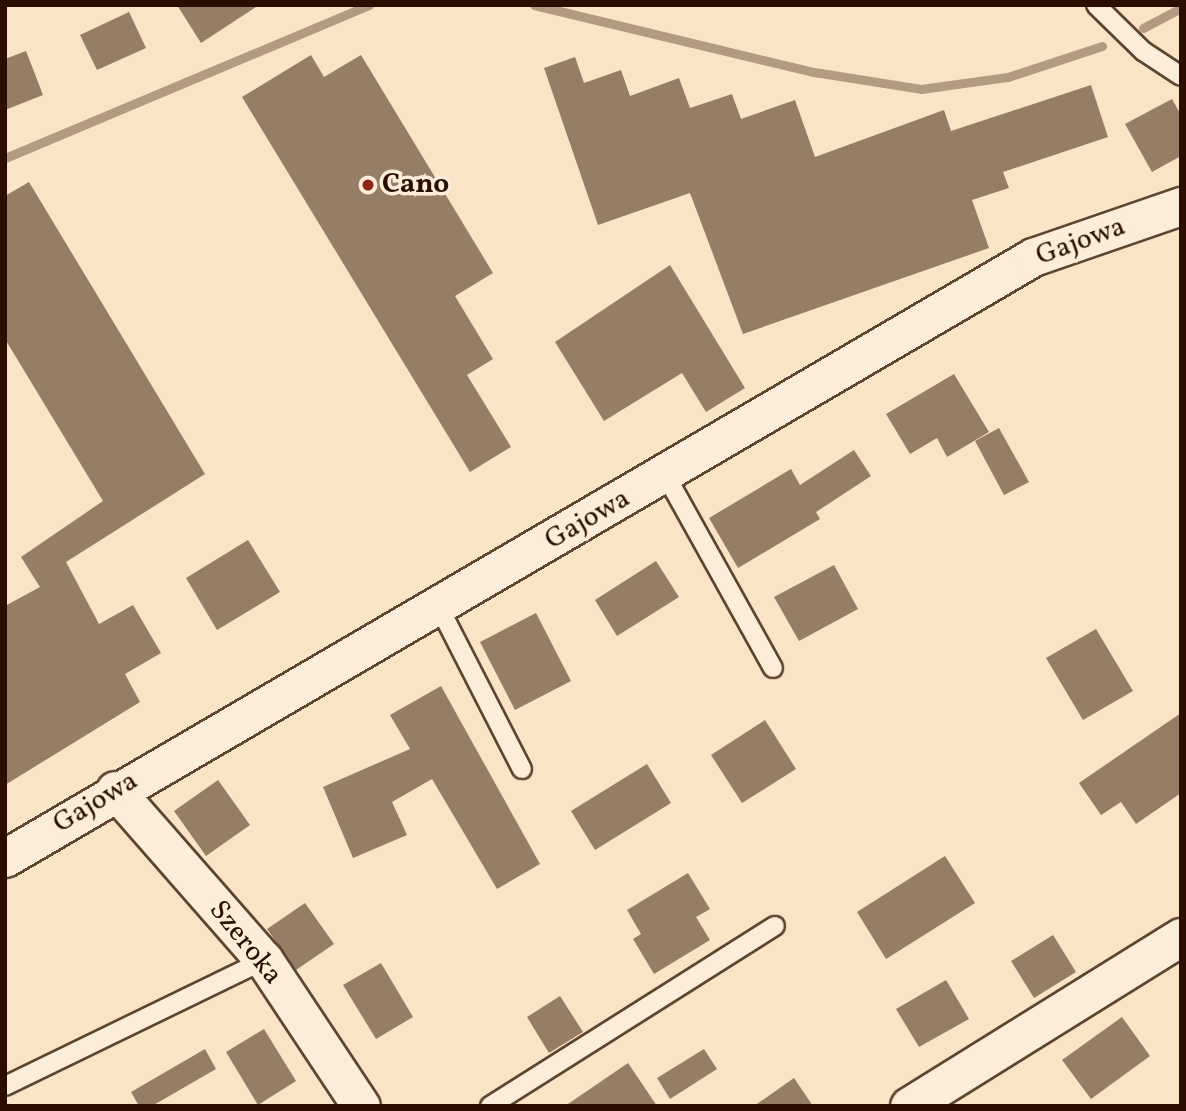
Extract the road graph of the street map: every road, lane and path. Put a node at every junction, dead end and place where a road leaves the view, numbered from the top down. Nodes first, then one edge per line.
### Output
1 (1097, 5) edge
2 (1181, 76) edge
3 (1181, 206) edge
4 (665, 474) junction
5 (439, 607) junction
6 (773, 668) dead end
7 (522, 769) dead end
8 (115, 790) junction
9 (5, 858) edge
10 (775, 926) dead end
11 (1181, 937) edge
12 (264, 961) junction
13 (5, 1086) edge
14 (361, 1106) edge
15 (490, 1106) edge
16 (909, 1106) edge

1 - 2 lane
3 - 4 street, Gajowa
4 - 5 street, Gajowa
4 - 6 lane
5 - 7 lane
5 - 8 street, Gajowa
8 - 9 street, Gajowa
8 - 12 street, Szeroka
10 - 15 lane
11 - 16 street
12 - 13 lane
12 - 14 street, Szeroka

